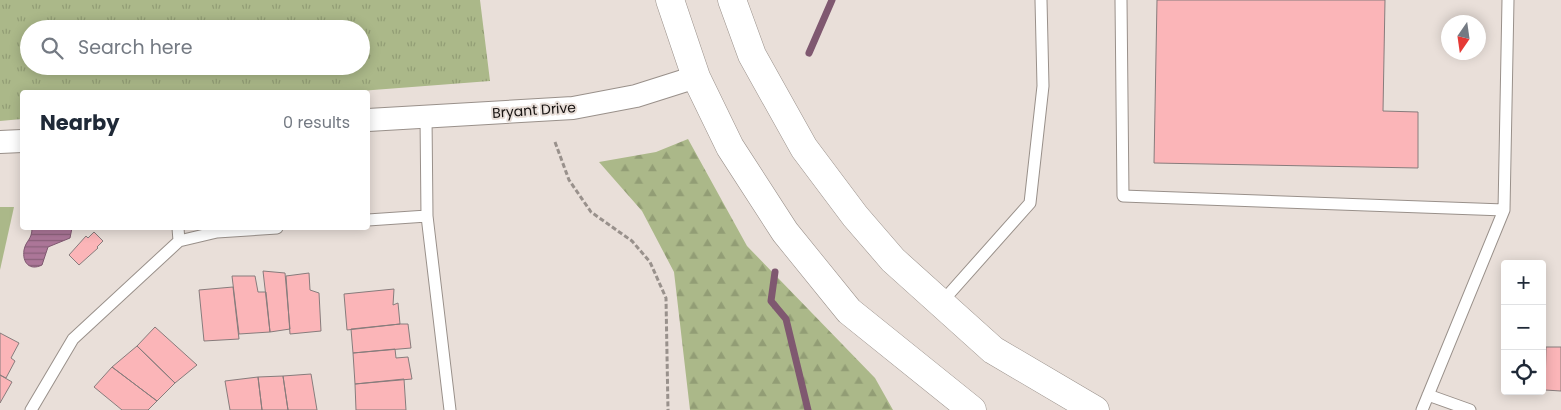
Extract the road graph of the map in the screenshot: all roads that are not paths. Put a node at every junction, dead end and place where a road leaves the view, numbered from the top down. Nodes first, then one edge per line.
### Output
1 (670, 0) edge
2 (732, 0) edge
3 (1041, 0) edge
4 (1121, 0) edge
5 (1508, 0) edge
6 (696, 77) junction
7 (426, 117) junction
8 (370, 120) edge
9 (20, 141) edge
10 (0, 142) edge
11 (1504, 210) junction
12 (427, 216) junction
13 (370, 220) edge
14 (178, 230) edge
15 (217, 230) edge
16 (179, 241) junction
17 (941, 303) junction
18 (1428, 395) junction
19 (31, 410) edge
20 (450, 410) edge
21 (972, 410) edge
22 (1095, 410) edge
23 (1422, 410) edge
24 (1470, 410) edge

1 - 6 main road
2 - 17 main road
3 - 17 lane
4 - 11 lane
5 - 11 lane
6 - 7 street, Bryant Drive
6 - 21 main road
7 - 8 street, Bryant Drive
7 - 12 lane
9 - 10 street
11 - 18 lane
12 - 13 lane
12 - 20 lane
14 - 16 lane
15 - 16 lane
16 - 19 lane
17 - 22 main road
18 - 23 lane
18 - 24 lane

